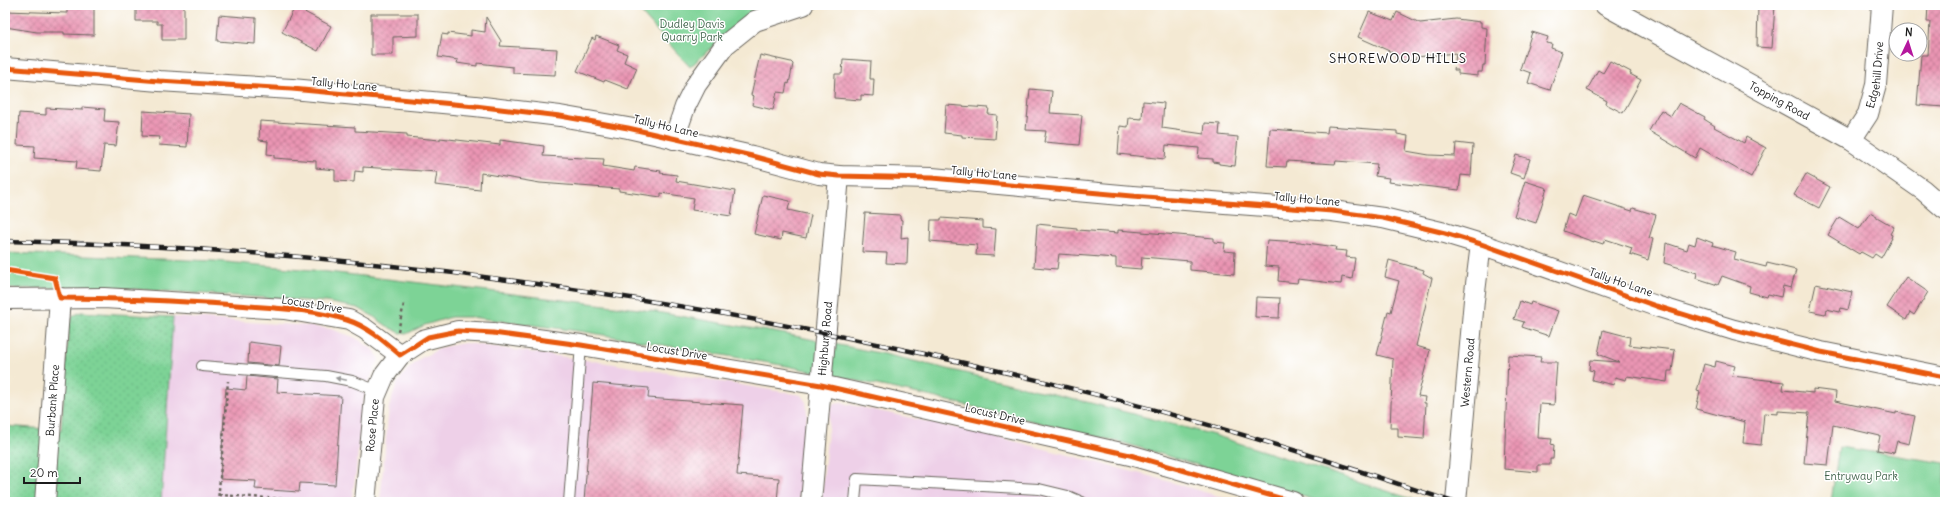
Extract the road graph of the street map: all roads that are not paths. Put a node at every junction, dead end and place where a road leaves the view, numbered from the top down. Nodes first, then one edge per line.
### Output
1 (803, 5) edge
2 (1605, 5) edge
3 (1882, 5) edge
4 (5, 68) edge
5 (674, 139) junction
6 (1851, 140) junction
7 (839, 176) junction
8 (1945, 209) edge
9 (1481, 244) junction
10 (60, 298) junction
11 (5, 299) edge
12 (581, 345) junction
13 (400, 355) junction
14 (202, 366) dead end
15 (1945, 377) edge
16 (821, 385) junction
17 (378, 392) junction
18 (45, 502) edge
19 (365, 502) edge
20 (569, 502) edge
21 (812, 502) edge
22 (855, 502) edge
23 (1081, 502) edge
24 (1293, 502) edge
25 (1456, 502) edge

1 - 5 street
2 - 6 street, Topping Road
3 - 6 street, Edgehill Drive
4 - 5 street, Tally Ho Lane
5 - 7 street, Tally Ho Lane
6 - 8 street, Topping Road
7 - 9 street, Tally Ho Lane
7 - 16 street, Highbury Road
9 - 15 street, Tally Ho Lane
9 - 25 street, Western Road
10 - 11 street, Locust Drive
10 - 13 street, Locust Drive
10 - 18 street, Burbank Place
12 - 13 street, Locust Drive
12 - 16 street, Locust Drive
12 - 20 lane
13 - 17 street, Rose Place
17 -> 14 lane
16 - 21 street, Highbury Road
16 - 24 street, Locust Drive
17 - 19 street, Rose Place
22 - 23 lane

